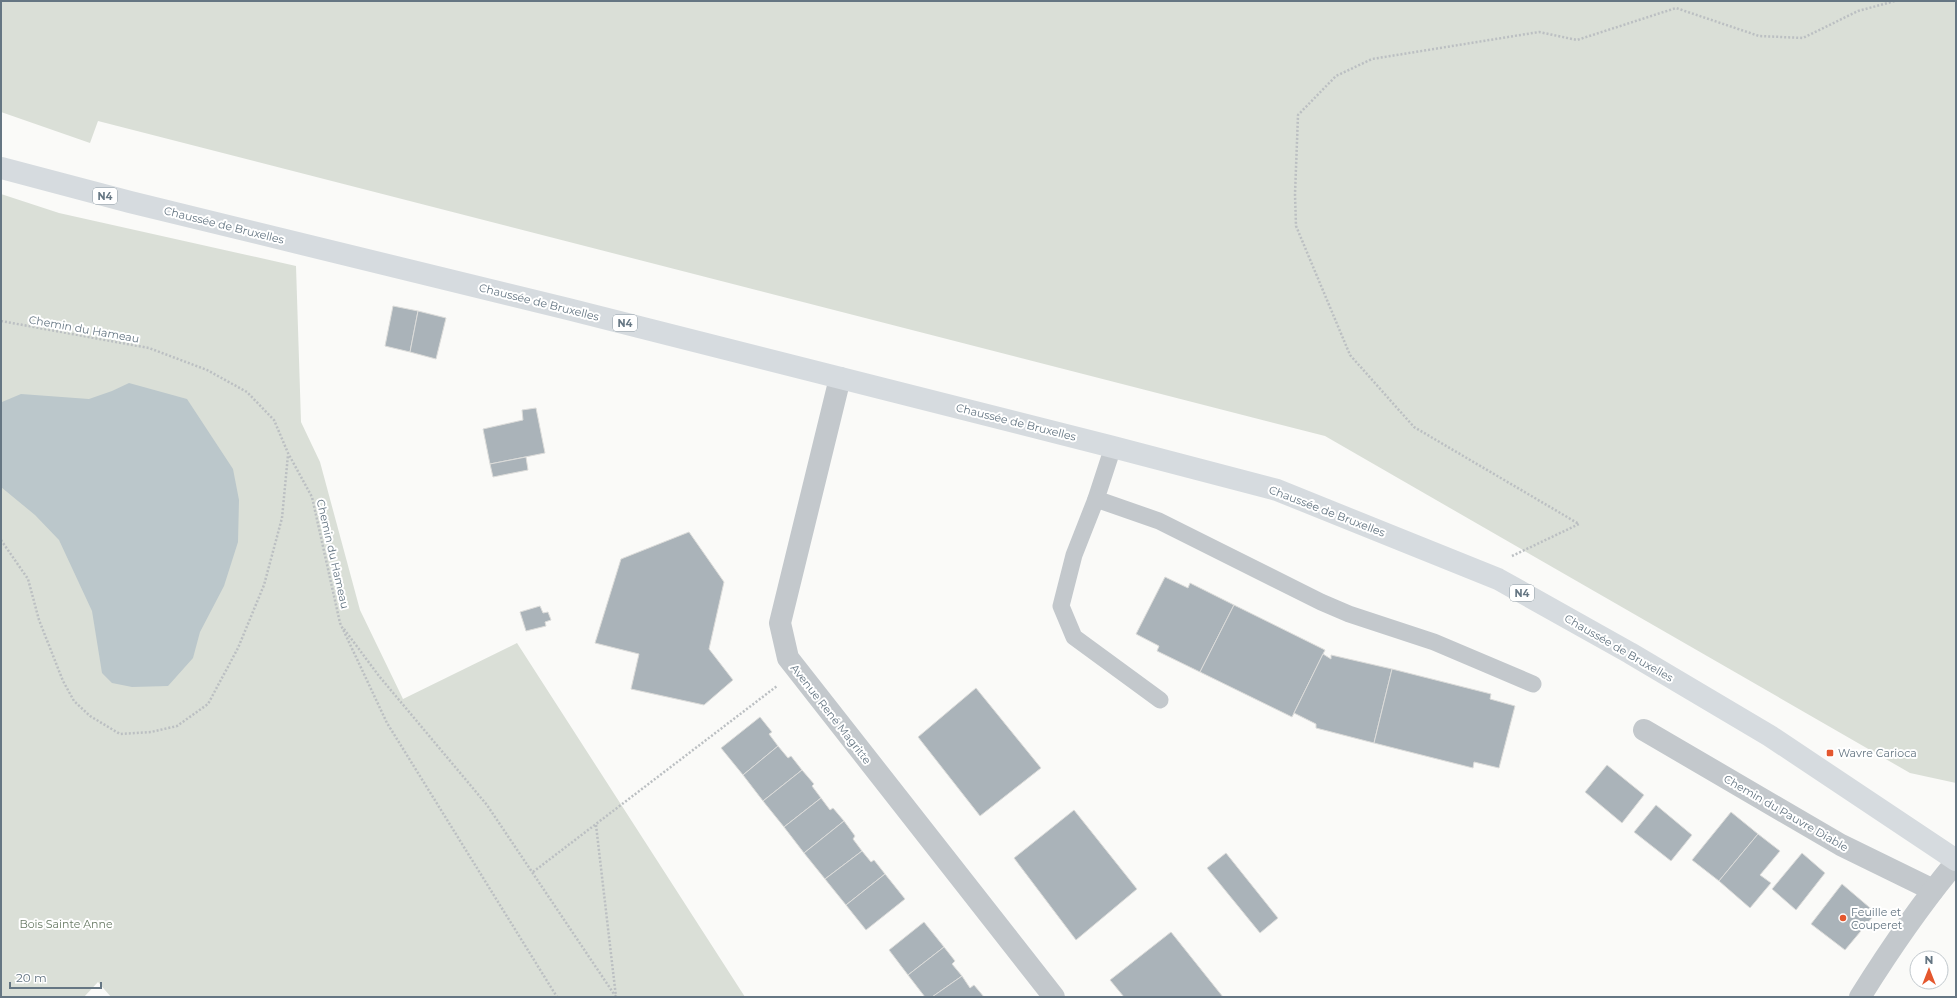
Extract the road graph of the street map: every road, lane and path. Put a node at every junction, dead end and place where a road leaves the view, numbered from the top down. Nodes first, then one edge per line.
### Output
1 (1894, 1) edge
2 (1, 168) edge
3 (1, 321) edge
4 (840, 378) junction
5 (1114, 447) junction
6 (288, 453) junction
7 (1096, 499) junction
8 (1, 540) edge
9 (1480, 572) junction
10 (340, 623) junction
11 (796, 671) junction
12 (1533, 684) dead end
13 (1160, 700) dead end
14 (1644, 730) dead end
15 (596, 825) junction
16 (1956, 861) edge
17 (532, 872) junction
18 (1932, 890) junction
19 (557, 997) edge
20 (616, 997) edge
21 (1054, 997) edge
22 (1860, 997) edge

1 - 9 path
2 - 4 main road, Chaussée de Bruxelles / N4
3 - 6 path, Chemin du Hameau
4 - 5 main road, Chaussée de Bruxelles / N4
4 - 11 street, Avenue René Magritte
5 - 7 lane
5 - 9 main road, Chaussée de Bruxelles / N4
6 - 8 path
6 - 10 path, Chemin du Hameau
7 - 12 lane
7 - 13 lane
9 - 16 main road, Chaussée de Bruxelles / N4
10 - 17 path
10 - 19 path, Chemin du Hameau
11 - 15 path
11 - 21 street, Avenue René Magritte
14 - 18 street, Chemin du Pauvre Diable
15 - 17 path
15 - 20 path
16 - 18 street
17 - 20 path
18 - 22 street

